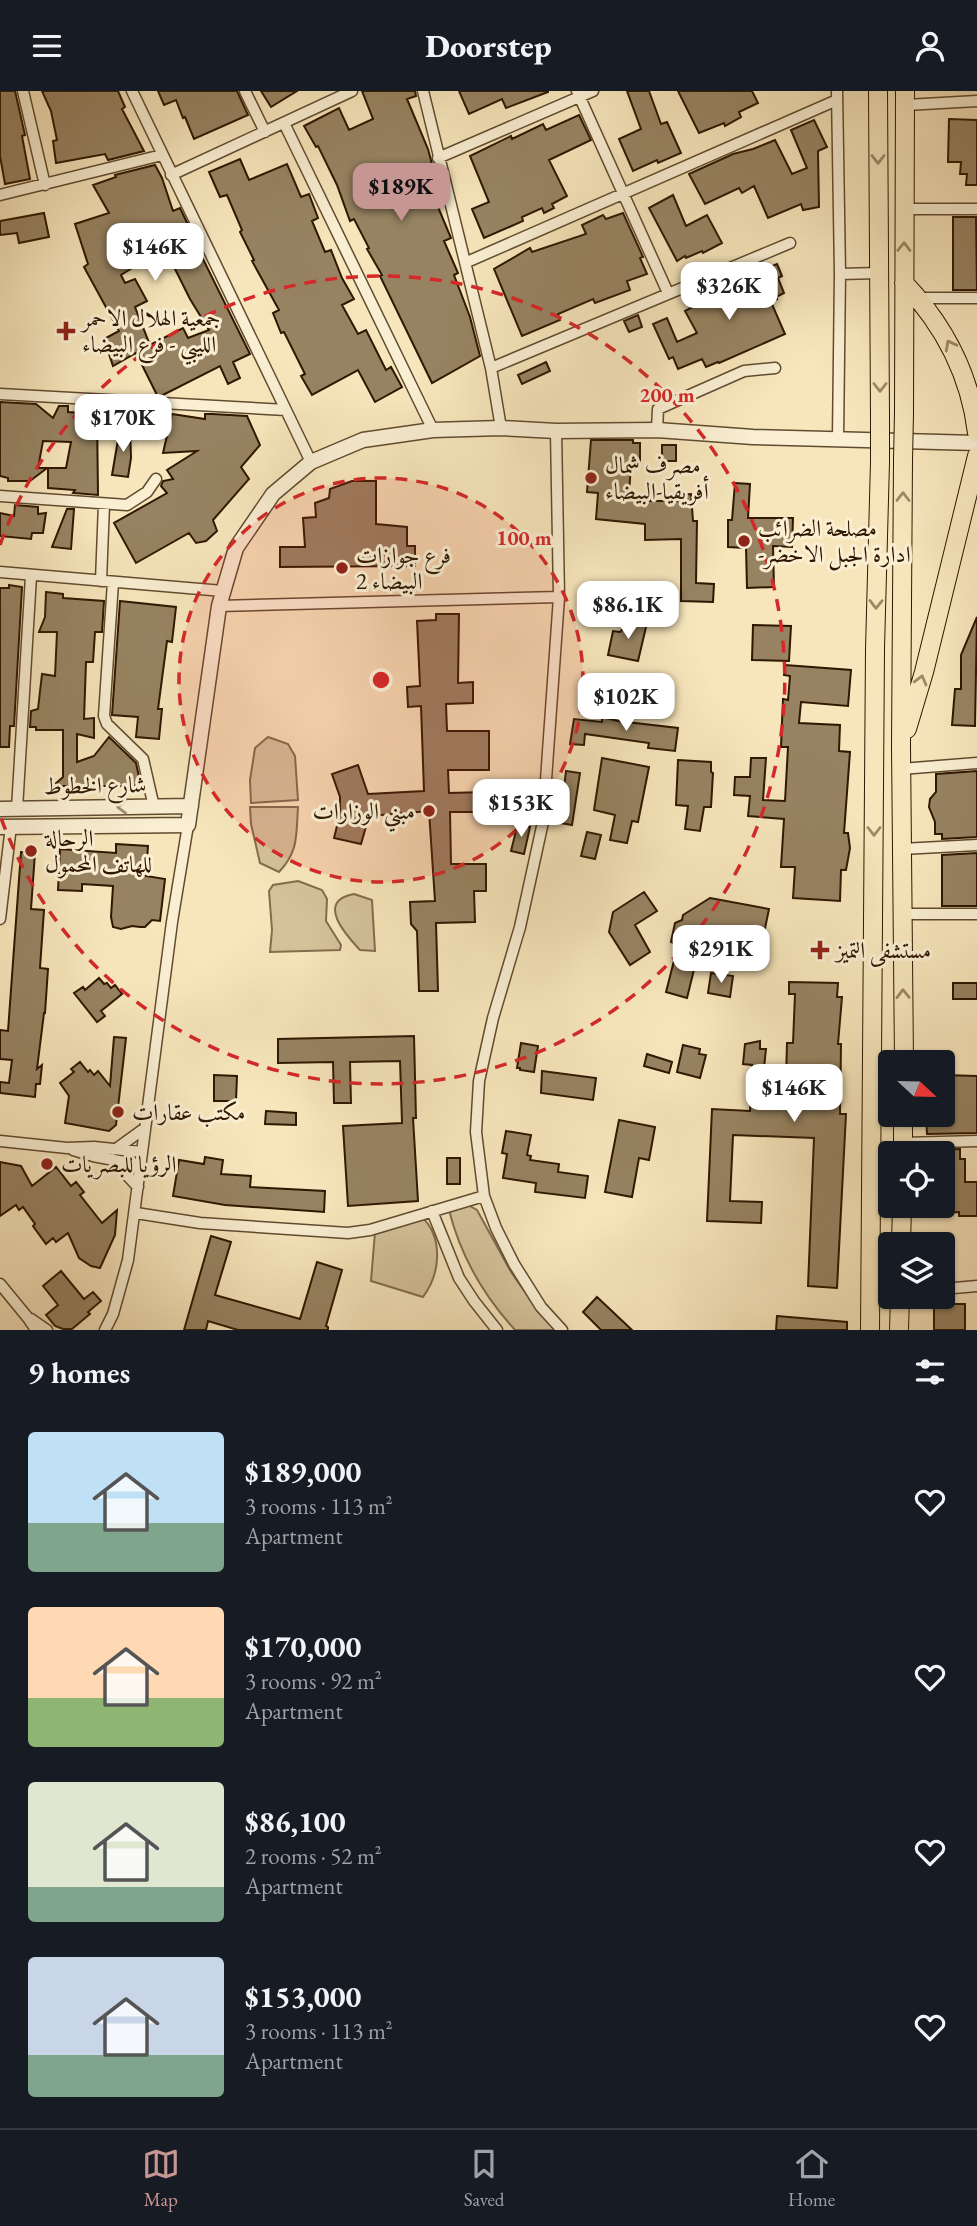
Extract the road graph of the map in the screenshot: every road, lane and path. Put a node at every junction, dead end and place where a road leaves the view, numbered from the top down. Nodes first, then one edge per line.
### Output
1 (23, 91) edge
2 (132, 91) edge
3 (245, 91) edge
4 (352, 91) edge
5 (423, 91) edge
6 (593, 91) edge
7 (878, 91) edge
8 (337, 94) edge
9 (578, 94) edge
10 (837, 96) edge
11 (906, 98) edge
12 (977, 101) edge
13 (284, 123) junction
14 (265, 132) junction
15 (162, 155) junction
16 (438, 157) junction
17 (171, 176) junction
18 (45, 185) junction
19 (624, 192) junction
20 (0, 195) edge
21 (905, 209) junction
22 (977, 209) edge
23 (790, 243) dead end
24 (467, 262) junction
25 (879, 273) junction
26 (840, 274) junction
27 (904, 283) junction
28 (668, 293) junction
29 (977, 298) edge
30 (919, 299) junction
31 (491, 368) junction
32 (775, 368) dead end
33 (0, 394) edge
34 (286, 410) junction
35 (501, 428) junction
36 (433, 430) junction
37 (657, 430) junction
38 (556, 431) junction
39 (977, 433) edge
40 (838, 438) junction
41 (977, 443) edge
42 (977, 456) edge
43 (311, 462) junction
44 (156, 479) dead end
45 (0, 496) edge
46 (104, 503) junction
47 (0, 572) edge
48 (32, 576) junction
49 (101, 581) junction
50 (113, 582) junction
51 (559, 597) junction
52 (221, 598) junction
53 (901, 746) junction
54 (977, 763) edge
55 (901, 769) junction
56 (191, 806) junction
57 (154, 807) junction
58 (0, 809) edge
59 (17, 809) junction
60 (188, 825) junction
61 (6, 827) edge
62 (977, 845) edge
63 (902, 849) junction
64 (902, 914) junction
65 (977, 914) edge
66 (0, 919) edge
67 (904, 1050) edge
68 (145, 1128) junction
69 (0, 1141) edge
70 (977, 1141) edge
71 (955, 1143) edge
72 (142, 1152) junction
73 (114, 1154) junction
74 (140, 1165) junction
75 (138, 1187) junction
76 (484, 1196) junction
77 (432, 1211) junction
78 (135, 1213) junction
79 (0, 1284) edge
80 (977, 1286) edge
81 (955, 1288) edge
82 (900, 1309) edge
83 (28, 1318) junction
84 (36, 1330) edge
85 (47, 1330) edge
86 (105, 1330) edge
87 (497, 1330) edge
88 (562, 1330) edge
89 (870, 1330) edge
90 (899, 1330) edge

1 - 18 street
2 - 15 street
3 - 14 street
4 - 8 street
5 - 16 street
6 - 9 street
7 -> 25 highway
8 - 13 street
9 - 16 street
9 - 19 street
10 - 19 street
10 - 26 street
11 - 12 street
11 - 21 highway
13 - 14 street
13 - 36 street
14 - 17 street
15 - 17 street
15 - 18 street
16 - 24 street
17 - 34 street
18 - 20 street
19 - 24 street
19 - 28 street
21 - 22 street
27 -> 21 highway
23 - 28 street
24 - 31 street
25 - 26 street
25 -> 89 highway, bridge
26 - 40 street
27 - 30 highway
53 -> 27 highway, bridge
28 - 31 street
29 - 30 street
39 -> 30 highway
31 - 35 street
32 - 37 street
33 - 34 street
34 - 43 street
35 - 36 street
35 - 38 street
36 - 43 street
37 - 38 street
37 - 40 street
38 - 51 street
40 - 41 street
53 -> 42 highway
43 - 52 street
44 - 46 street
45 - 46 street
46 - 49 street
47 - 48 street
48 - 49 street
48 - 59 street
49 - 50 street
50 - 52 street
50 - 57 street
51 - 52 street
51 - 76 street
52 - 56 street
53 - 55 highway
54 - 55 street
55 - 63 highway
56 - 57 street, شارع الخطوط
56 - 60 street
57 -> 59 street, شارع الخطوط
58 - 59 street, شارع الخطوط
60 - 61 street, شارع الخطوط
60 - 68 street
61 - 66 street
62 - 63 street
63 - 64 highway
64 - 65 street
67 -> 64 highway
68 - 72 street
68 - 73 street
69 - 73 street
70 - 71 street
72 - 73 street
72 - 74 street
73 - 74 street
73 - 75 street
74 - 75 street
75 - 78 street
76 - 77 street
76 - 88 street
77 - 78 street
77 - 87 street
78 - 86 street
79 - 83 street
80 - 81 street
82 - 90 highway
83 - 84 street
83 - 85 street

